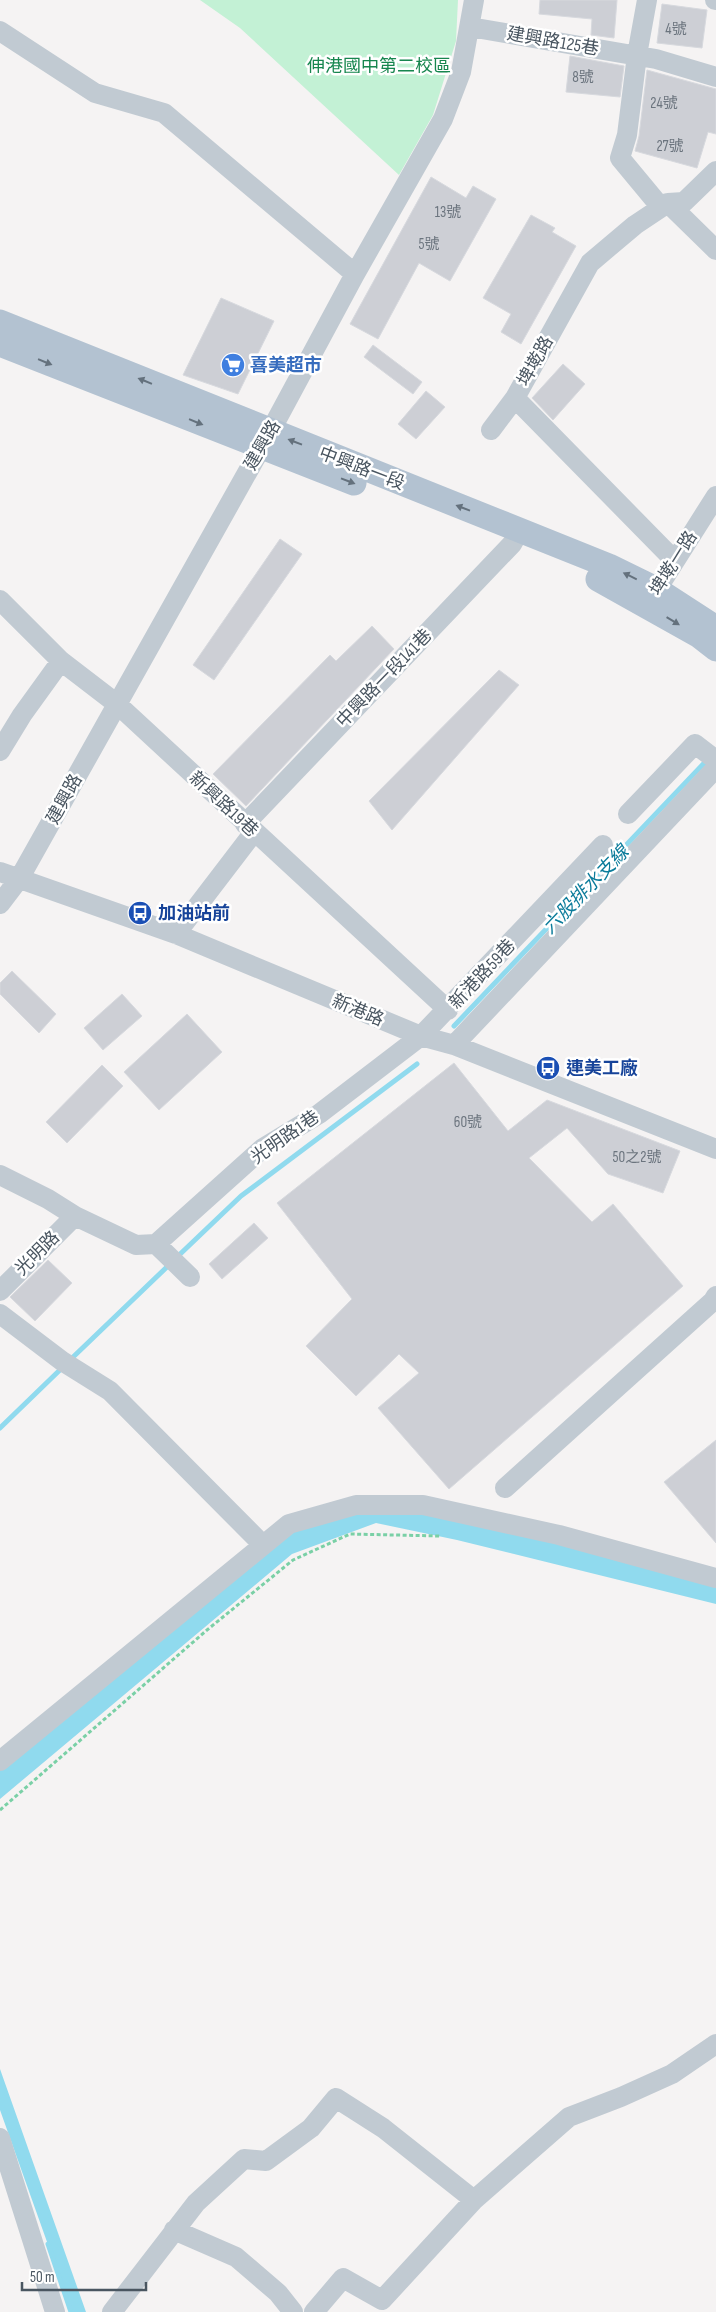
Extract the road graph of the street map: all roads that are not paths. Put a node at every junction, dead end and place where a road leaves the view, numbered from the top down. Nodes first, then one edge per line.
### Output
1 (474, 0) edge
2 (648, 0) edge
3 (470, 27) junction
4 (0, 31) edge
5 (636, 56) junction
6 (716, 78) edge
7 (716, 171) edge
8 (668, 203) junction
9 (716, 250) edge
10 (355, 274) junction
11 (0, 322) edge
12 (0, 344) edge
13 (515, 398) junction
14 (491, 430) dead end
15 (265, 440) junction
16 (716, 496) edge
17 (516, 537) junction
18 (674, 560) junction
19 (651, 597) junction
20 (0, 600) edge
21 (716, 628) edge
22 (716, 649) edge
23 (61, 661) junction
24 (117, 704) junction
25 (0, 751) edge
26 (716, 760) edge
27 (716, 768) edge
28 (628, 814) dead end
29 (249, 828) junction
30 (603, 845) dead end
31 (0, 872) edge
32 (19, 879) junction
33 (0, 904) edge
34 (176, 934) junction
35 (448, 1010) junction
36 (420, 1036) junction
37 (454, 1045) junction
38 (716, 1149) edge
39 (0, 1175) edge
40 (75, 1216) junction
41 (0, 1291) edge
42 (716, 1296) edge
43 (0, 1314) edge
44 (505, 1488) dead end
45 (263, 1545) junction
46 (716, 1578) edge
47 (0, 1761) edge
48 (716, 2044) edge
49 (0, 2138) edge
50 (474, 2200) junction
51 (174, 2230) junction
52 (55, 2312) edge
53 (112, 2312) edge
54 (293, 2312) edge
55 (314, 2312) edge

1 - 3 street, 建興路
2 - 5 street
3 - 5 street, 建興路125巷
3 - 10 street, 建興路
4 - 10 street
5 - 6 street, 建興路125巷
5 - 8 street
7 - 8 street, 埤墘路
8 - 9 street
8 - 13 street, 埤墘路
10 - 15 street, 建興路
15 -> 11 main road, 中興路一段
12 -> 15 main road, 中興路一段
13 - 14 street
13 - 18 street, 埤墘路
15 - 17 main road, 中興路一段
15 - 24 street, 建興路
16 - 18 street, 埤墘一路
17 - 19 main road, 中興路一段
17 - 29 street, 中興路一段141巷
18 - 19 street, 埤墘一路
19 - 21 main road, 中興路一段
19 -> 22 main road, 中興路一段
20 - 23 street, 新興路19巷
23 - 24 street, 新興路19巷
23 - 25 street
24 - 29 street, 新興路19巷
24 - 32 street, 建興路
26 - 28 street
27 - 37 street
29 - 34 street, 中興路一段141巷
29 - 35 street, 新興路19巷
30 - 35 street, 新港路59巷
31 - 32 street, 新港路
32 - 33 street, 建興路
32 - 34 street, 新港路
34 - 36 street, 新港路
35 - 36 street, 新港路59巷
36 - 37 street, 新港路
36 - 40 street, 光明路1巷
37 - 38 street, 新港路
39 - 40 street, 光明路1巷
40 - 41 street, 光明路
42 - 44 street
43 - 45 street
45 - 46 street
45 - 47 street
48 - 50 street
49 - 52 street
50 - 51 street
50 - 55 street
51 - 53 street
51 - 54 street

